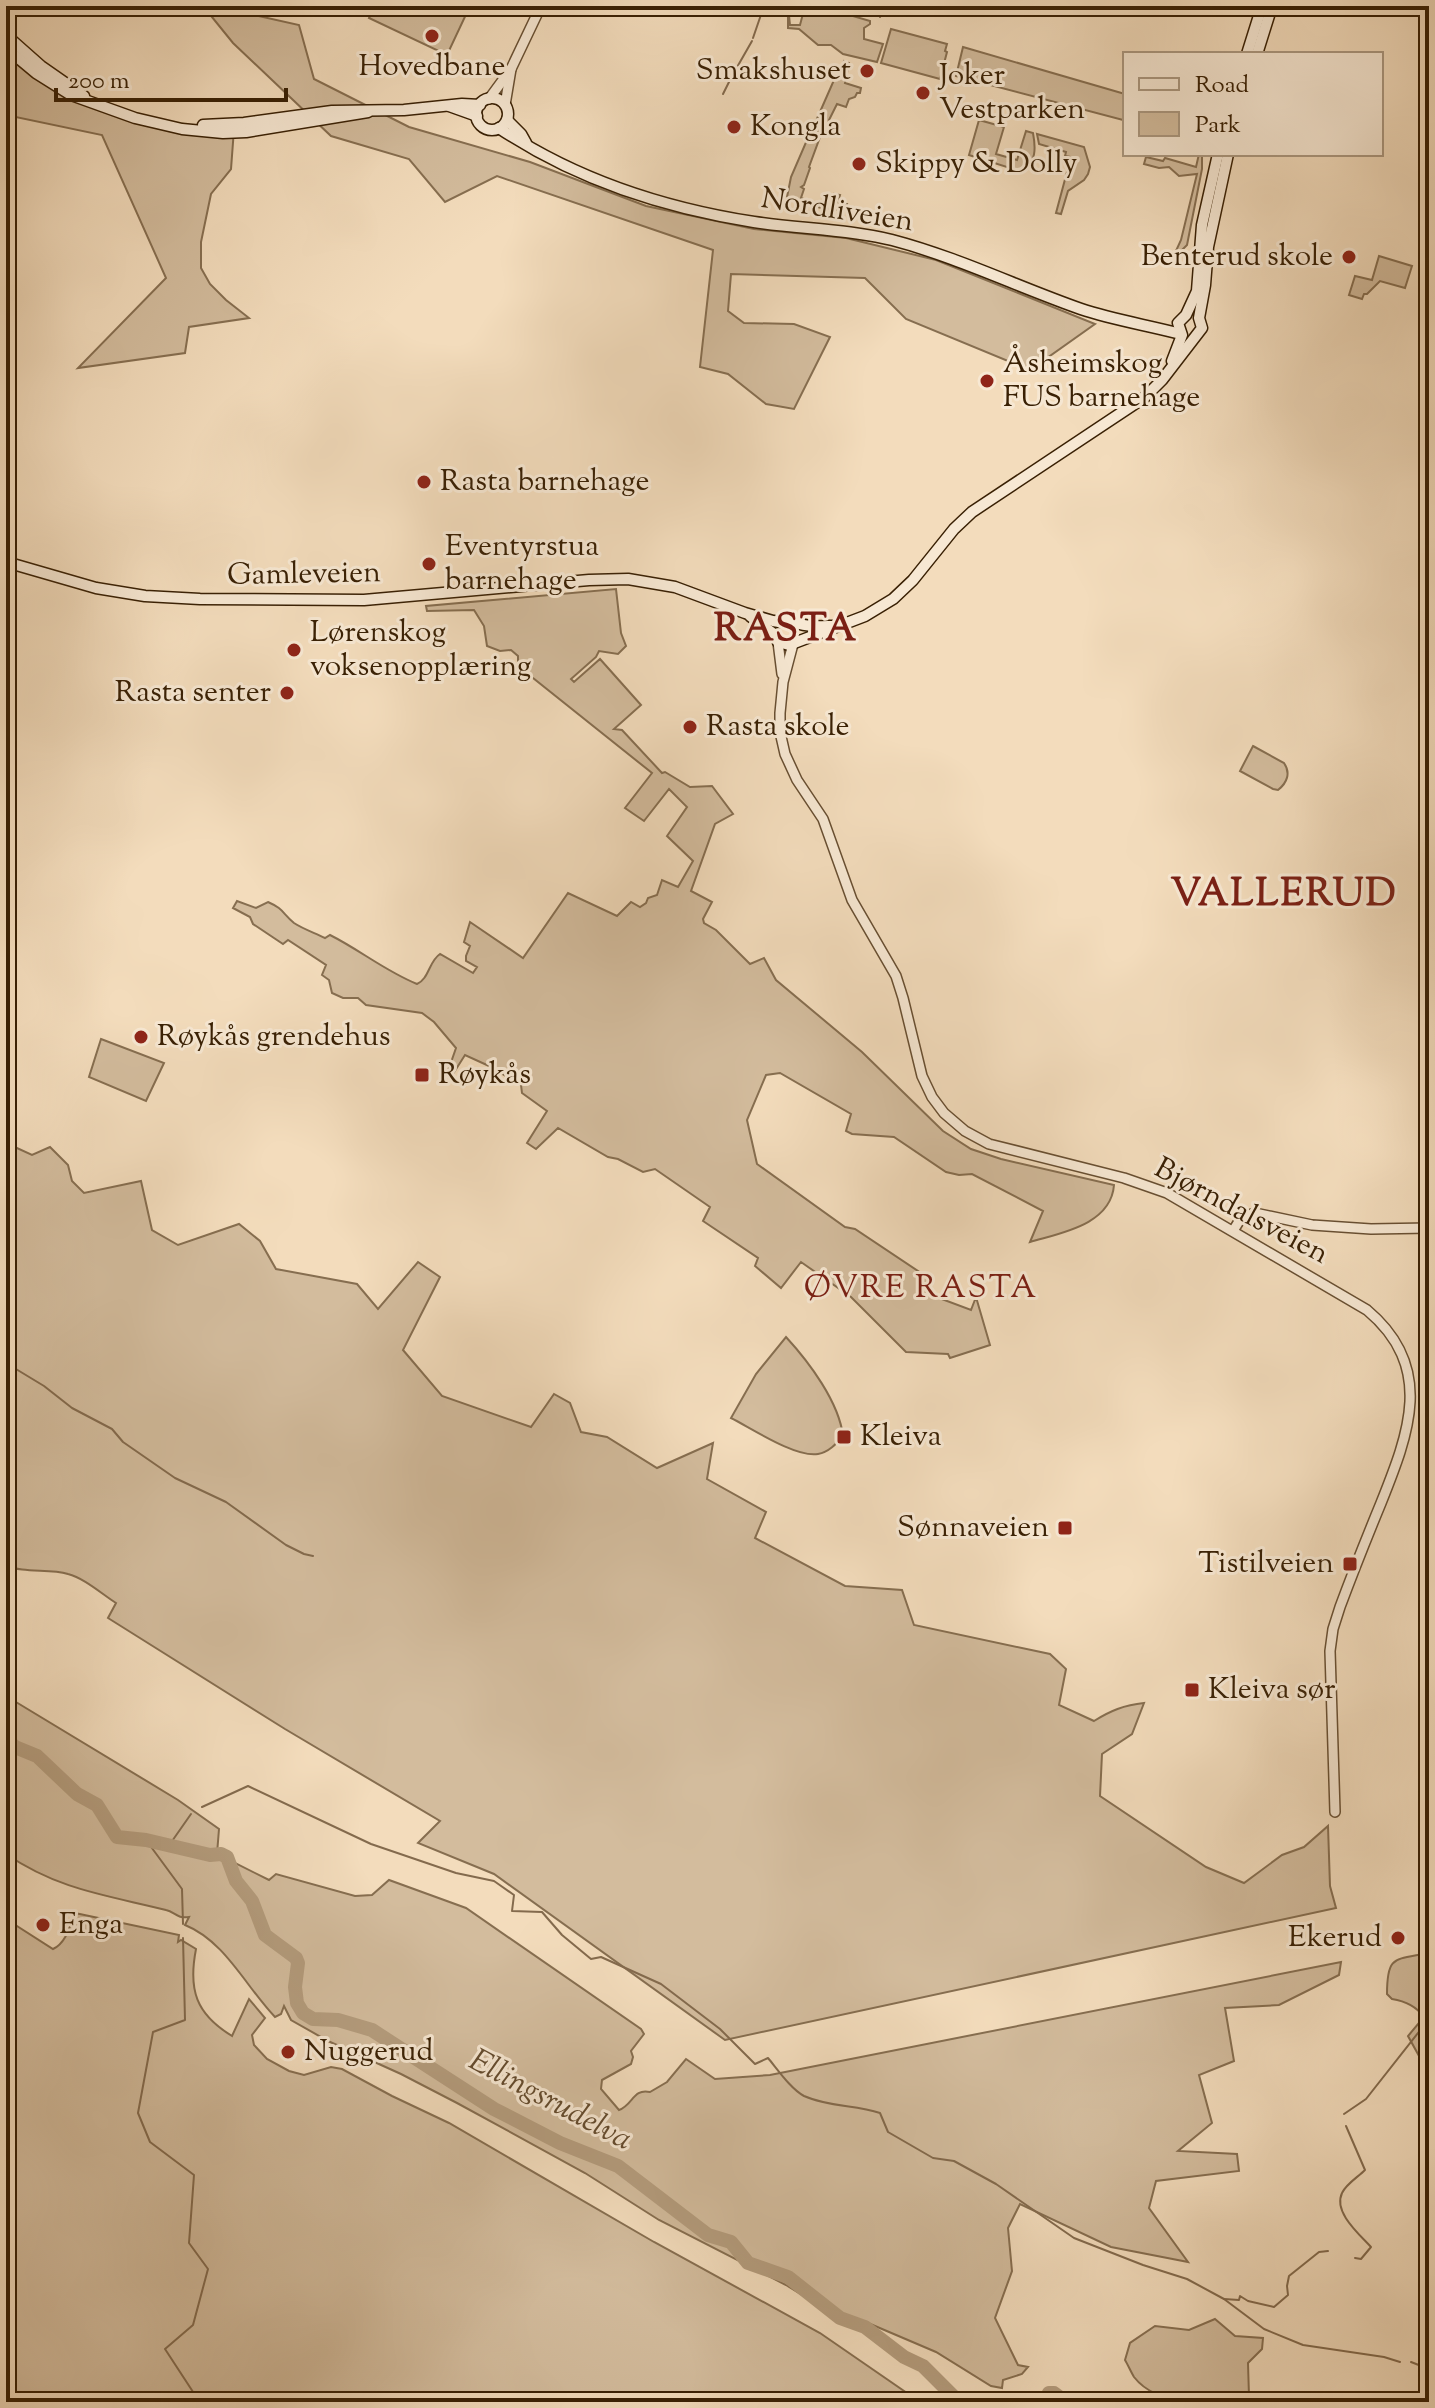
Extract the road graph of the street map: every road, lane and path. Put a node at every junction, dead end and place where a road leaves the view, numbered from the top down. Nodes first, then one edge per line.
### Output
1 (541, 6) edge
2 (1262, 6) edge
3 (1272, 6) edge
4 (6, 35) edge
5 (6, 48) edge
6 (1248, 52) edge
7 (1258, 52) edge
8 (511, 69) junction
9 (92, 102) junction
10 (505, 105) junction
11 (482, 107) junction
12 (503, 124) junction
13 (1218, 156) edge
14 (1228, 156) edge
15 (1183, 318) junction
16 (1199, 318) junction
17 (1143, 324) junction
18 (1185, 336) junction
19 (6, 562) edge
20 (745, 613) junction
21 (779, 622) junction
22 (797, 624) junction
23 (837, 626) junction
24 (776, 638) junction
25 (795, 642) junction
26 (783, 682) junction
27 (1429, 1228) edge
28 (1233, 1231) junction
29 (1335, 1812) dead end

1 - 8 street
2 - 6 main road
3 - 7 main road
4 - 9 main road
5 - 9 main road
8 - 10 street
8 - 11 street
9 - 11 main road
10 - 11 main road
10 - 12 main road
11 - 12 main road
12 - 17 main road, Nordliveien
13 - 15 main road, Gamleveien
14 - 16 main road, Gamleveien
15 - 16 main road
15 - 17 main road, Nordliveien
15 - 18 main road, Gamleveien
16 - 18 main road, Gamleveien
17 - 18 main road, Nordliveien
18 - 23 main road, Gamleveien
19 - 20 main road, Gamleveien
20 - 21 main road, Gamleveien
20 - 24 main road, Gamleveien
21 - 22 main road, Gamleveien
21 - 24 main road
22 - 23 main road, Gamleveien
22 - 25 main road
23 - 25 main road, Gamleveien
24 - 25 main road, Gamleveien
24 - 26 street, Bjørndalsveien
25 - 26 street, Bjørndalsveien
26 - 28 street, Bjørndalsveien
27 - 28 street
28 - 29 street, Bjørndalsveien

